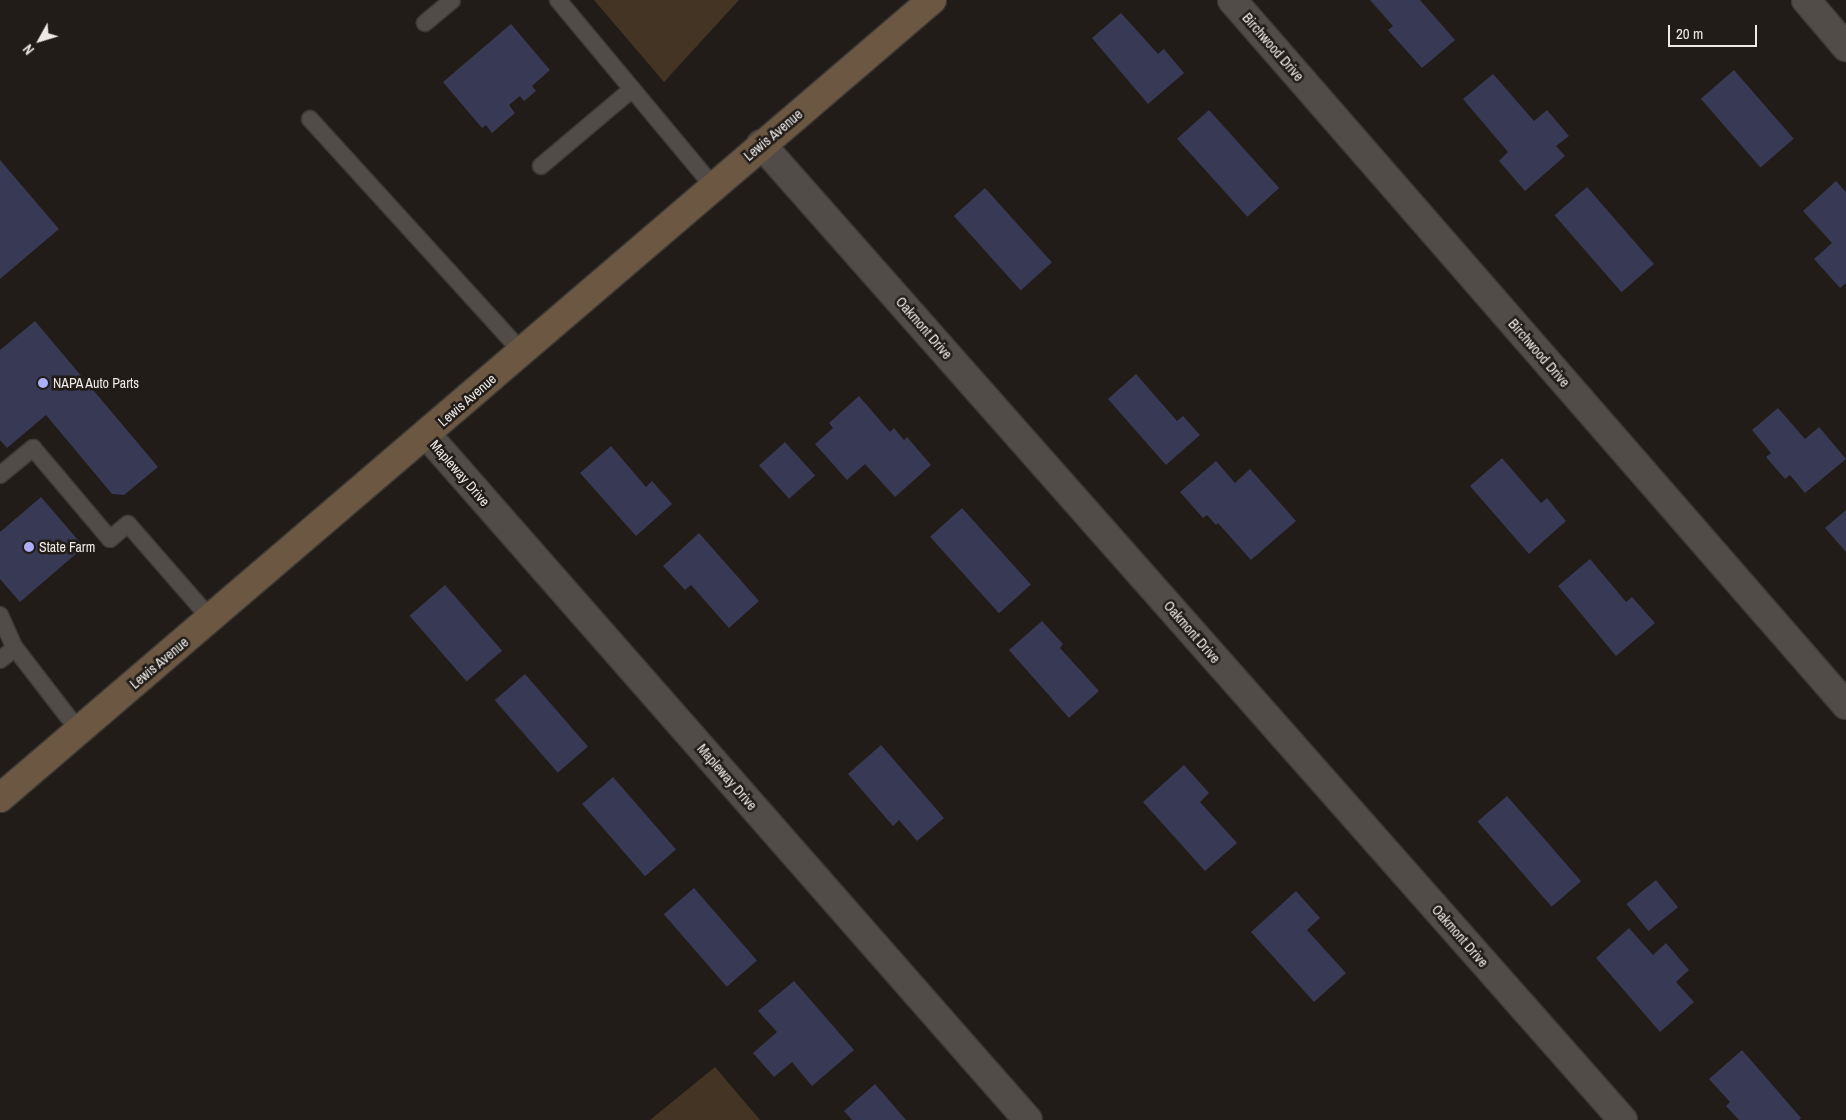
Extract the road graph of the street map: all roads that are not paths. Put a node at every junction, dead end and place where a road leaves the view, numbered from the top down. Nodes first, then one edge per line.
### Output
1 (452, 0) edge
2 (558, 0) edge
3 (932, 0) edge
4 (1232, 0) edge
5 (1806, 0) edge
6 (425, 23) dead end
7 (1846, 47) edge
8 (632, 89) junction
9 (310, 119) dead end
10 (762, 144) junction
11 (541, 166) dead end
12 (713, 186) junction
13 (522, 352) junction
14 (426, 435) junction
15 (0, 475) edge
16 (0, 615) edge
17 (211, 618) junction
18 (14, 648) junction
19 (0, 660) edge
20 (1846, 705) edge
21 (79, 731) junction
22 (0, 798) edge
23 (1028, 1120) edge
24 (1623, 1120) edge

1 - 6 lane
2 - 8 lane
3 - 10 main road, Lewis Avenue
4 - 20 street, Birchwood Drive
5 - 7 street
8 - 11 lane
8 - 12 lane
9 - 13 lane
10 - 12 main road, Lewis Avenue
10 - 24 street, Oakmont Drive
12 - 13 main road, Lewis Avenue
13 - 14 main road, Lewis Avenue
14 - 17 main road, Lewis Avenue
14 - 23 street, Mapleway Drive
15 - 17 lane
16 - 18 lane
17 - 21 main road, Lewis Avenue
18 - 19 lane
18 - 21 lane
21 - 22 main road, Lewis Avenue

